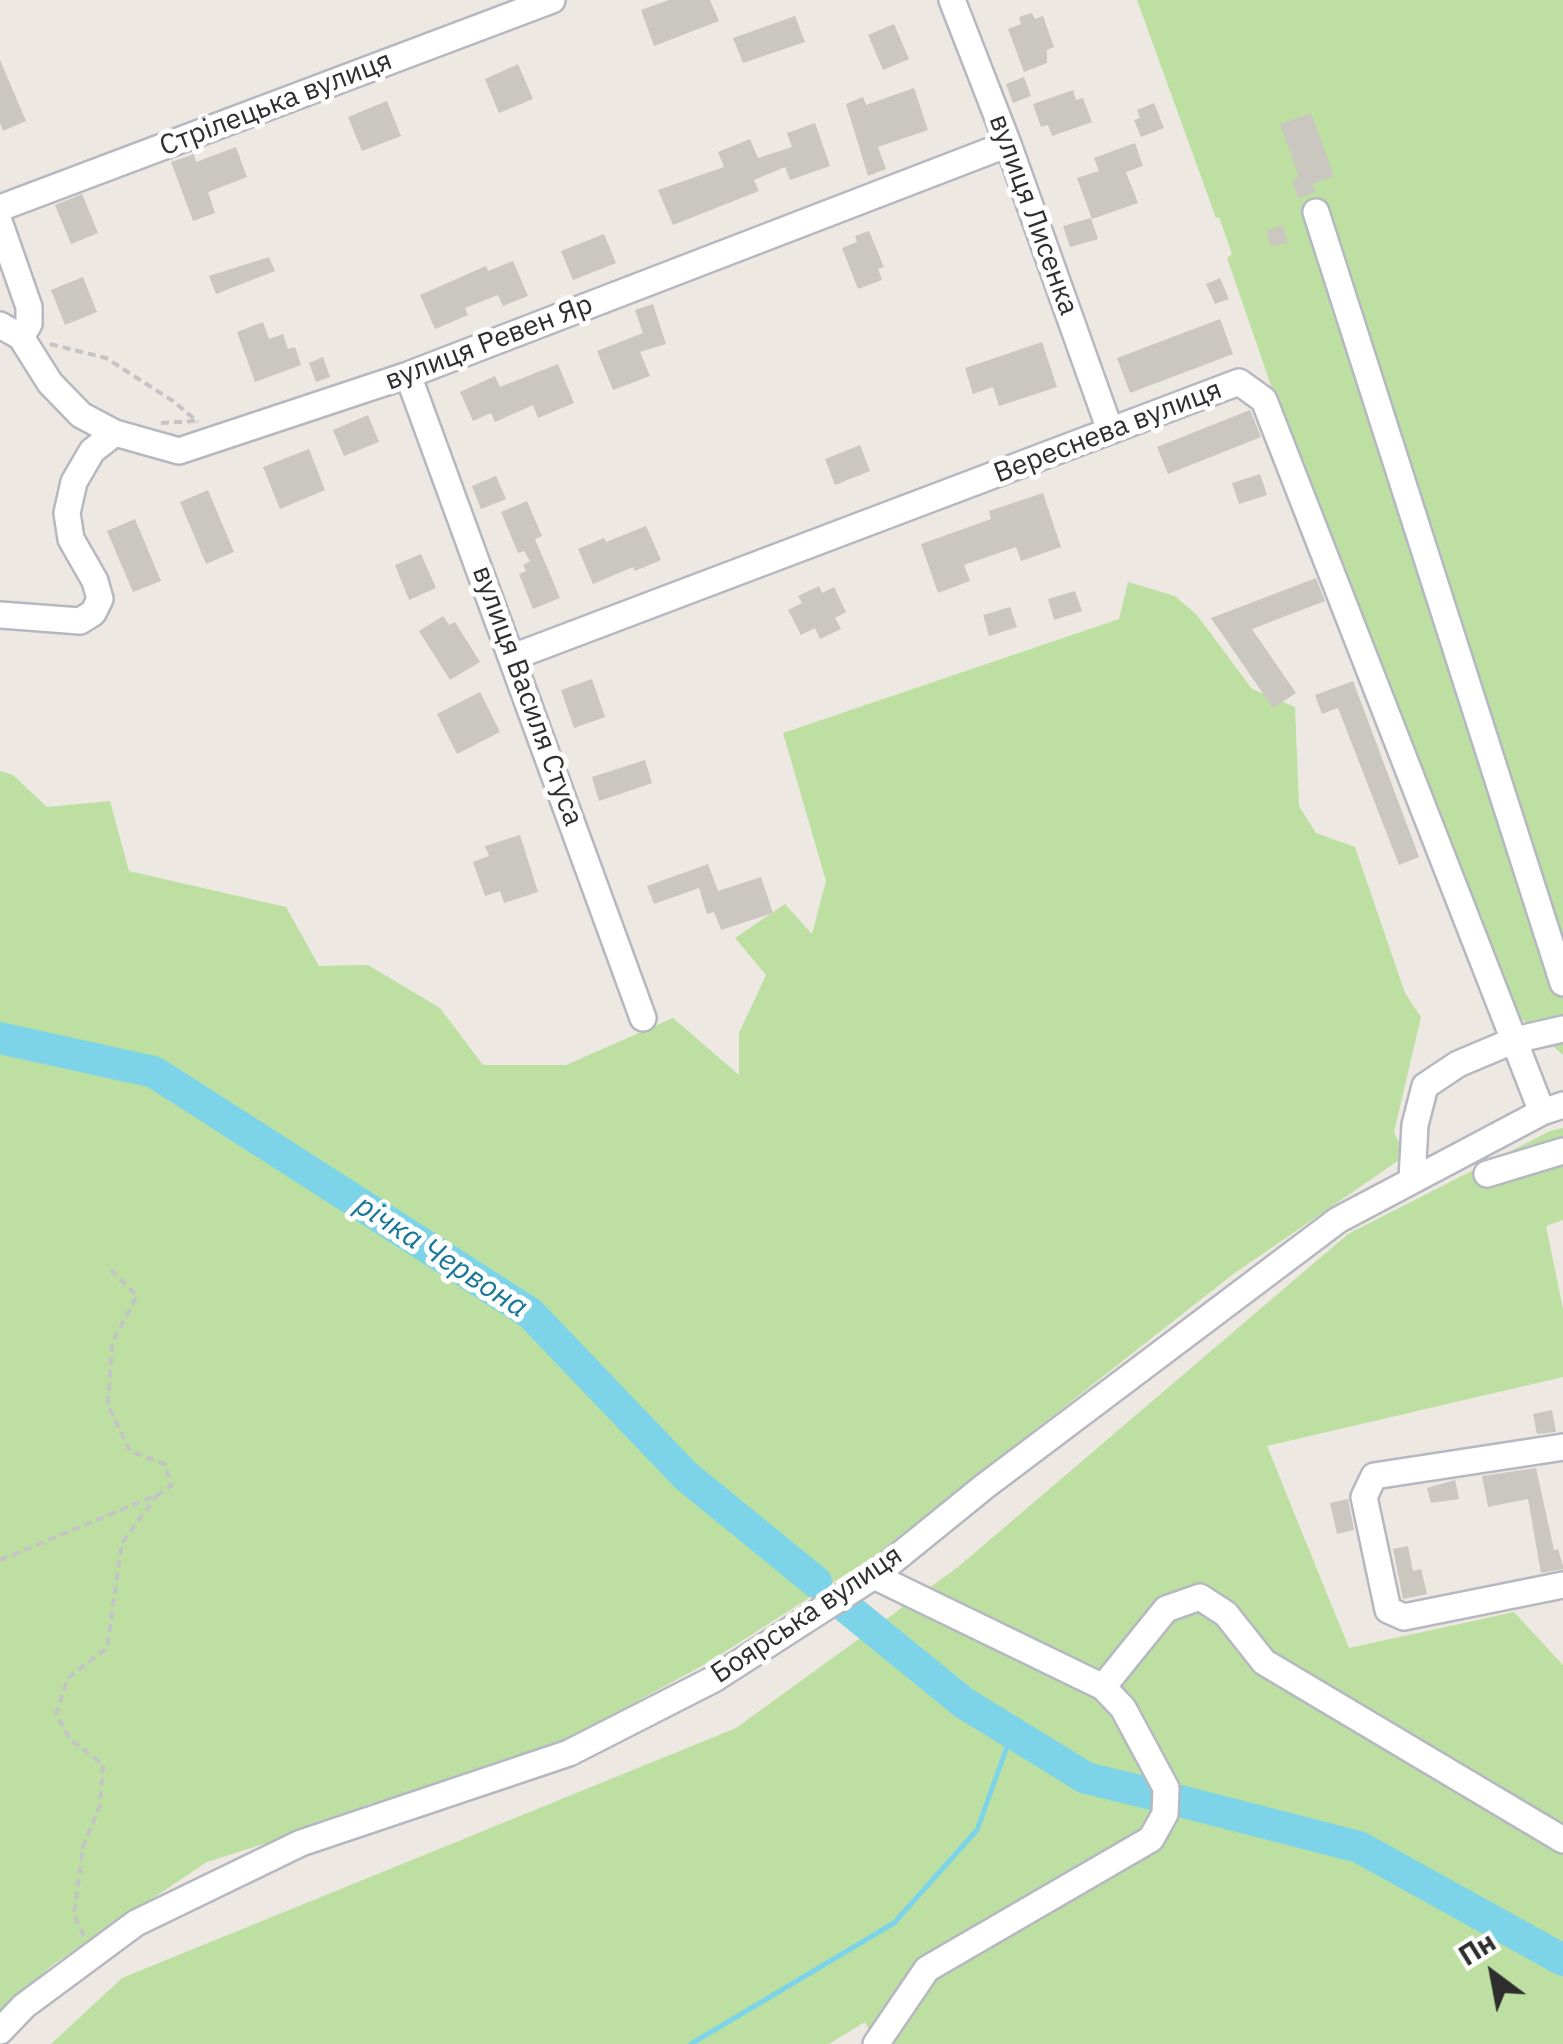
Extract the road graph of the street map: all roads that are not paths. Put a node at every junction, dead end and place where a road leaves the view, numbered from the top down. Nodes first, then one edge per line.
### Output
1 (552, 0) edge
2 (952, 0) edge
3 (1008, 144) junction
4 (0, 208) edge
5 (1316, 212) dead end
6 (0, 224) edge
7 (10, 331) edge
8 (408, 375) junction
9 (1110, 430) junction
10 (115, 433) junction
11 (0, 615) edge
12 (513, 657) junction
13 (1563, 984) edge
14 (643, 1018) dead end
15 (1563, 1029) edge
16 (1515, 1040) junction
17 (1553, 1108) edge
18 (1563, 1151) edge
19 (1487, 1174) dead end
20 (1412, 1179) junction
21 (1563, 1446) edge
22 (874, 1576) junction
23 (1563, 1585) edge
24 (1103, 1687) junction
25 (1563, 1840) edge
26 (0, 2031) edge
27 (876, 2044) edge

1 - 4 street, Стрілецька вулиця
2 - 3 street, вулиця Лисенка
3 - 8 street, вулиця Ревен Яр
3 - 9 street, вулиця Лисенка
5 - 13 street
6 - 7 street
7 - 10 street, вулиця Ревен Яр
8 - 10 street, вулиця Ревен Яр
8 - 12 street, вулиця Василя Стуса
9 - 12 street, Вереснева вулиця
9 - 16 street, Вереснева вулиця
10 - 11 street
12 - 14 street, вулиця Василя Стуса
15 - 16 street
16 - 17 street, Вереснева вулиця
16 - 20 street
17 - 20 street, Боярська вулиця
18 - 19 street
20 - 22 street, Боярська вулиця
21 - 23 street
22 - 24 street
22 - 26 street, Боярська вулиця
24 - 25 street
24 - 27 street

